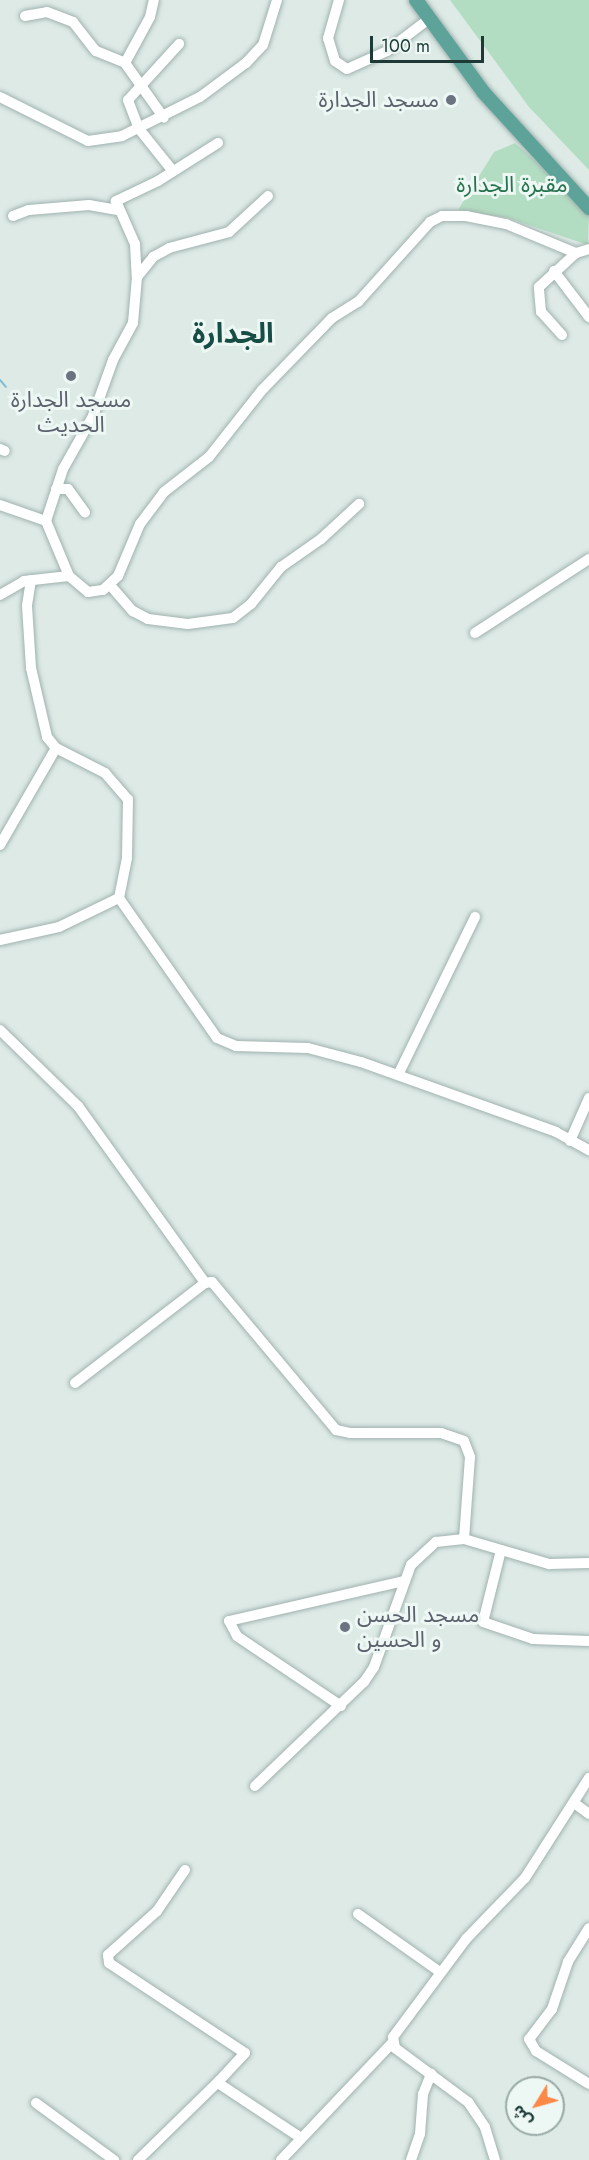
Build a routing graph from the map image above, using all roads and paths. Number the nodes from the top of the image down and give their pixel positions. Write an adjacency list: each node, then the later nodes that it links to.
1 (153, 0): 8 (street)
2 (277, 0): 11 (street)
3 (339, 0): 6 (street)
4 (416, 0): 6 (main road)
5 (25, 16): 8 (street)
6 (430, 18): 16 (main road)
7 (179, 44): 9 (street)
8 (125, 63): 9 (street)
9 (141, 83): 11 (street); 12 (street)
10 (0, 97): 12 (street)
11 (164, 118): 12 (street)
12 (139, 129): 14 (street)
13 (218, 143): 14 (street)
14 (172, 170): 17 (street)
15 (268, 196): 22 (street)
16 (589, 208)
17 (118, 210): 18 (street); 22 (street)
18 (13, 216)
19 (589, 249): 20 (street)
20 (576, 253): 21 (street); 33 (street)
21 (554, 271): 23 (street); 24 (street)
22 (137, 277): 25 (street)
23 (589, 317)
24 (562, 335)
25 (56, 489): 28 (street); 29 (street)
26 (359, 504): 33 (street)
27 (0, 506): 29 (street)
28 (85, 512)
29 (46, 521): 31 (street)
30 (589, 559): 35 (street)
31 (69, 576): 32 (street); 33 (street)
32 (31, 580): 34 (street); 36 (street)
33 (110, 585)
34 (0, 595)
35 (475, 633)
36 (56, 748): 37 (street); 38 (street)
37 (0, 844)
38 (119, 898): 40 (street); 42 (street)
39 (476, 917): 42 (street)
40 (0, 940)
41 (0, 1030): 46 (street)
42 (398, 1075): 44 (street)
43 (589, 1098): 44 (street)
44 (570, 1141): 45 (street)
45 (589, 1150)
46 (205, 1283): 47 (street); 48 (street)
47 (75, 1383)
48 (464, 1539): 49 (street); 51 (street)
49 (501, 1550): 50 (street); 52 (street)
50 (589, 1563)
51 (403, 1581): 53 (street); 53 (street)
52 (589, 1641)
53 (341, 1706): 55 (street)
54 (589, 1778): 56 (street)
55 (255, 1786)
56 (574, 1803): 57 (street); 61 (street)
57 (589, 1814)
58 (185, 1870): 64 (street)
59 (358, 1914): 61 (street)
60 (589, 1928): 65 (street)
61 (440, 1972): 62 (street)
62 (392, 2043): 63 (street); 67 (street)
63 (432, 2074): 71 (street); 72 (street)
64 (219, 2082): 67 (street); 69 (street)
65 (589, 2084)
66 (36, 2103): 68 (street)
67 (301, 2138): 70 (street)
68 (114, 2160)
69 (138, 2160)
70 (281, 2160)
71 (411, 2160)
72 (495, 2160)

